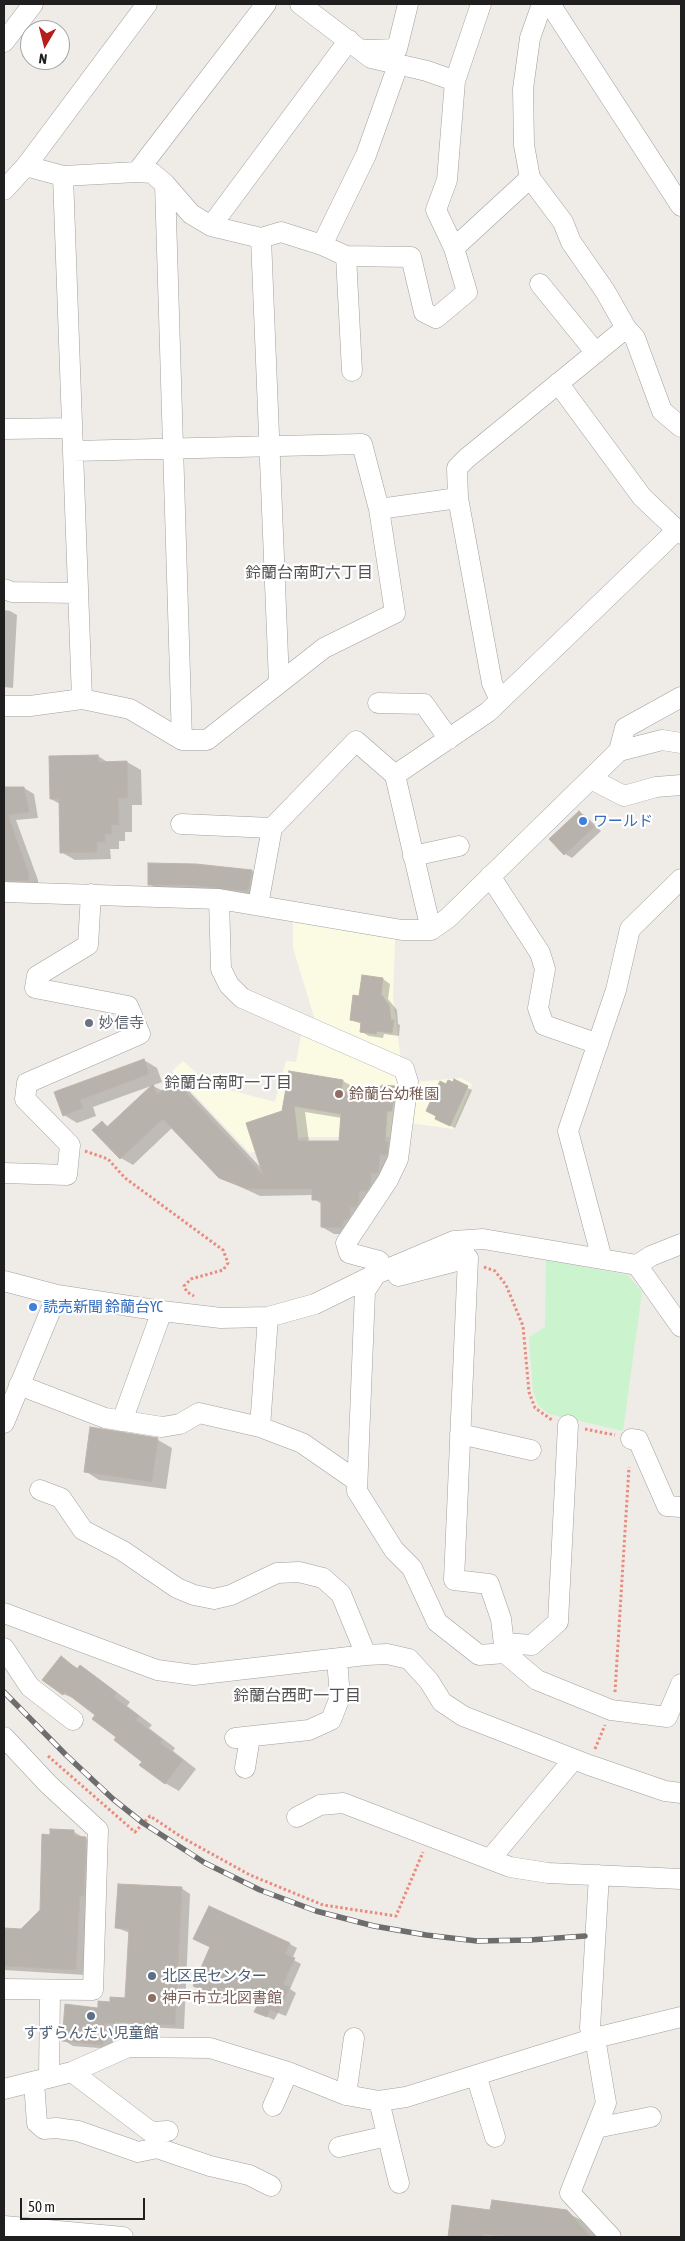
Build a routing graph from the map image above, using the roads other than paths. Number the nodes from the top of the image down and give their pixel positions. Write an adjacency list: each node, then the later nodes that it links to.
1 (33, 4): 9 (street)
2 (147, 4): 13 (street)
3 (266, 4): 14 (street)
4 (300, 4): 10 (street)
5 (408, 4): 10 (street)
6 (481, 4): 12 (street)
7 (542, 4): 16 (street)
8 (550, 4): 19 (street)
9 (4, 42)
10 (356, 45): 11 (street); 20 (street)
11 (398, 65): 12 (street); 22 (street)
12 (455, 81): 23 (street)
13 (26, 166): 15 (street); 18 (street)
14 (137, 172): 15 (street); 17 (street)
15 (63, 176): 31 (street)
16 (530, 178): 23 (street); 26 (street)
17 (165, 184): 20 (street); 34 (street)
18 (4, 190)
19 (681, 206)
20 (211, 226): 21 (street)
21 (261, 238): 22 (street); 33 (street)
22 (322, 245): 24 (street)
23 (454, 248): 24 (street)
24 (346, 256): 28 (street)
25 (540, 284): 27 (street)
26 (626, 328): 27 (street); 30 (street)
27 (596, 353): 29 (street)
28 (352, 371)
29 (558, 384): 36 (street); 38 (street)
30 (681, 427)
31 (72, 428): 32 (street); 35 (street)
32 (4, 430)
33 (268, 446): 34 (street); 37 (street); 41 (street)
34 (172, 448): 35 (street); 48 (street)
35 (73, 451): 40 (street)
36 (458, 498): 37 (street); 44 (street)
37 (379, 509): 41 (street)
38 (679, 532): 44 (street)
39 (4, 589): 40 (street)
40 (77, 593): 43 (street)
41 (279, 682): 48 (street)
42 (681, 697): 50 (street)
43 (82, 699): 46 (street); 48 (street)
44 (500, 700): 47 (street)
45 (378, 703): 47 (street)
46 (4, 706)
47 (449, 738): 52 (street)
48 (182, 740)
49 (672, 742): 50 (street); 51 (street)
50 (619, 751): 53 (street)
51 (681, 753)
52 (395, 775): 56 (street); 58 (street)
53 (591, 779): 54 (street); 59 (street)
54 (681, 785)
55 (181, 824): 56 (street)
56 (272, 828): 64 (street)
57 (459, 846): 58 (street)
58 (413, 856): 65 (street)
59 (490, 876): 65 (street); 66 (street)
60 (681, 879): 66 (street)
61 (4, 892): 62 (street)
62 (91, 894): 63 (street); 67 (street)
63 (219, 898): 64 (street); 71 (street)
64 (258, 905): 65 (street)
65 (430, 930)
66 (598, 1044): 69 (street)
67 (4, 1173)
68 (681, 1244): 70 (street)
69 (602, 1259): 70 (street); 71 (street)
70 (637, 1265): 76 (street)
71 (376, 1274): 75 (street); 82 (street); 85 (street)
72 (4, 1281): 73 (street)
73 (57, 1295): 74 (street); 77 (street)
74 (162, 1312): 75 (street); 78 (street)
75 (268, 1317): 81 (street)
76 (681, 1327)
77 (19, 1385): 78 (street); 79 (street)
78 (122, 1421): 81 (street)
79 (4, 1423)
80 (568, 1425): 90 (street)
81 (260, 1427): 85 (street)
82 (460, 1434): 84 (street); 90 (street)
83 (631, 1439): 87 (street)
84 (531, 1450)
85 (357, 1481): 90 (street)
86 (40, 1490): 91 (street)
87 (681, 1506)
88 (4, 1612): 92 (street)
89 (4, 1648): 94 (street)
90 (504, 1648): 93 (street)
91 (366, 1655): 92 (street); 96 (street)
92 (337, 1658): 97 (street)
93 (681, 1684)
94 (73, 1720)
95 (4, 1737): 104 (street)
96 (581, 1763): 98 (street); 100 (street)
97 (245, 1768)
98 (681, 1793)
99 (297, 1817): 100 (street)
100 (491, 1858): 101 (street)
101 (599, 1875): 102 (street); 107 (street)
102 (681, 1880)
103 (4, 1989): 104 (street)
104 (50, 1990): 111 (street)
105 (681, 2017): 107 (street)
106 (354, 2038): 113 (street)
107 (595, 2038): 110 (street); 117 (street)
108 (72, 2072): 109 (street); 111 (street); 118 (street)
109 (288, 2072): 113 (street); 115 (street)
110 (476, 2075): 114 (street); 120 (street)
111 (41, 2080): 112 (street); 123 (street)
112 (4, 2089)
113 (346, 2095): 114 (street)
114 (379, 2101): 119 (street)
115 (273, 2106)
116 (651, 2117): 117 (street)
117 (596, 2128): 126 (street)
118 (168, 2131)
119 (388, 2136): 121 (street); 122 (street)
120 (495, 2137)
121 (339, 2147)
122 (399, 2183)
123 (271, 2186)
124 (6, 2230): 125 (street)
125 (122, 2237)
126 (611, 2237)

